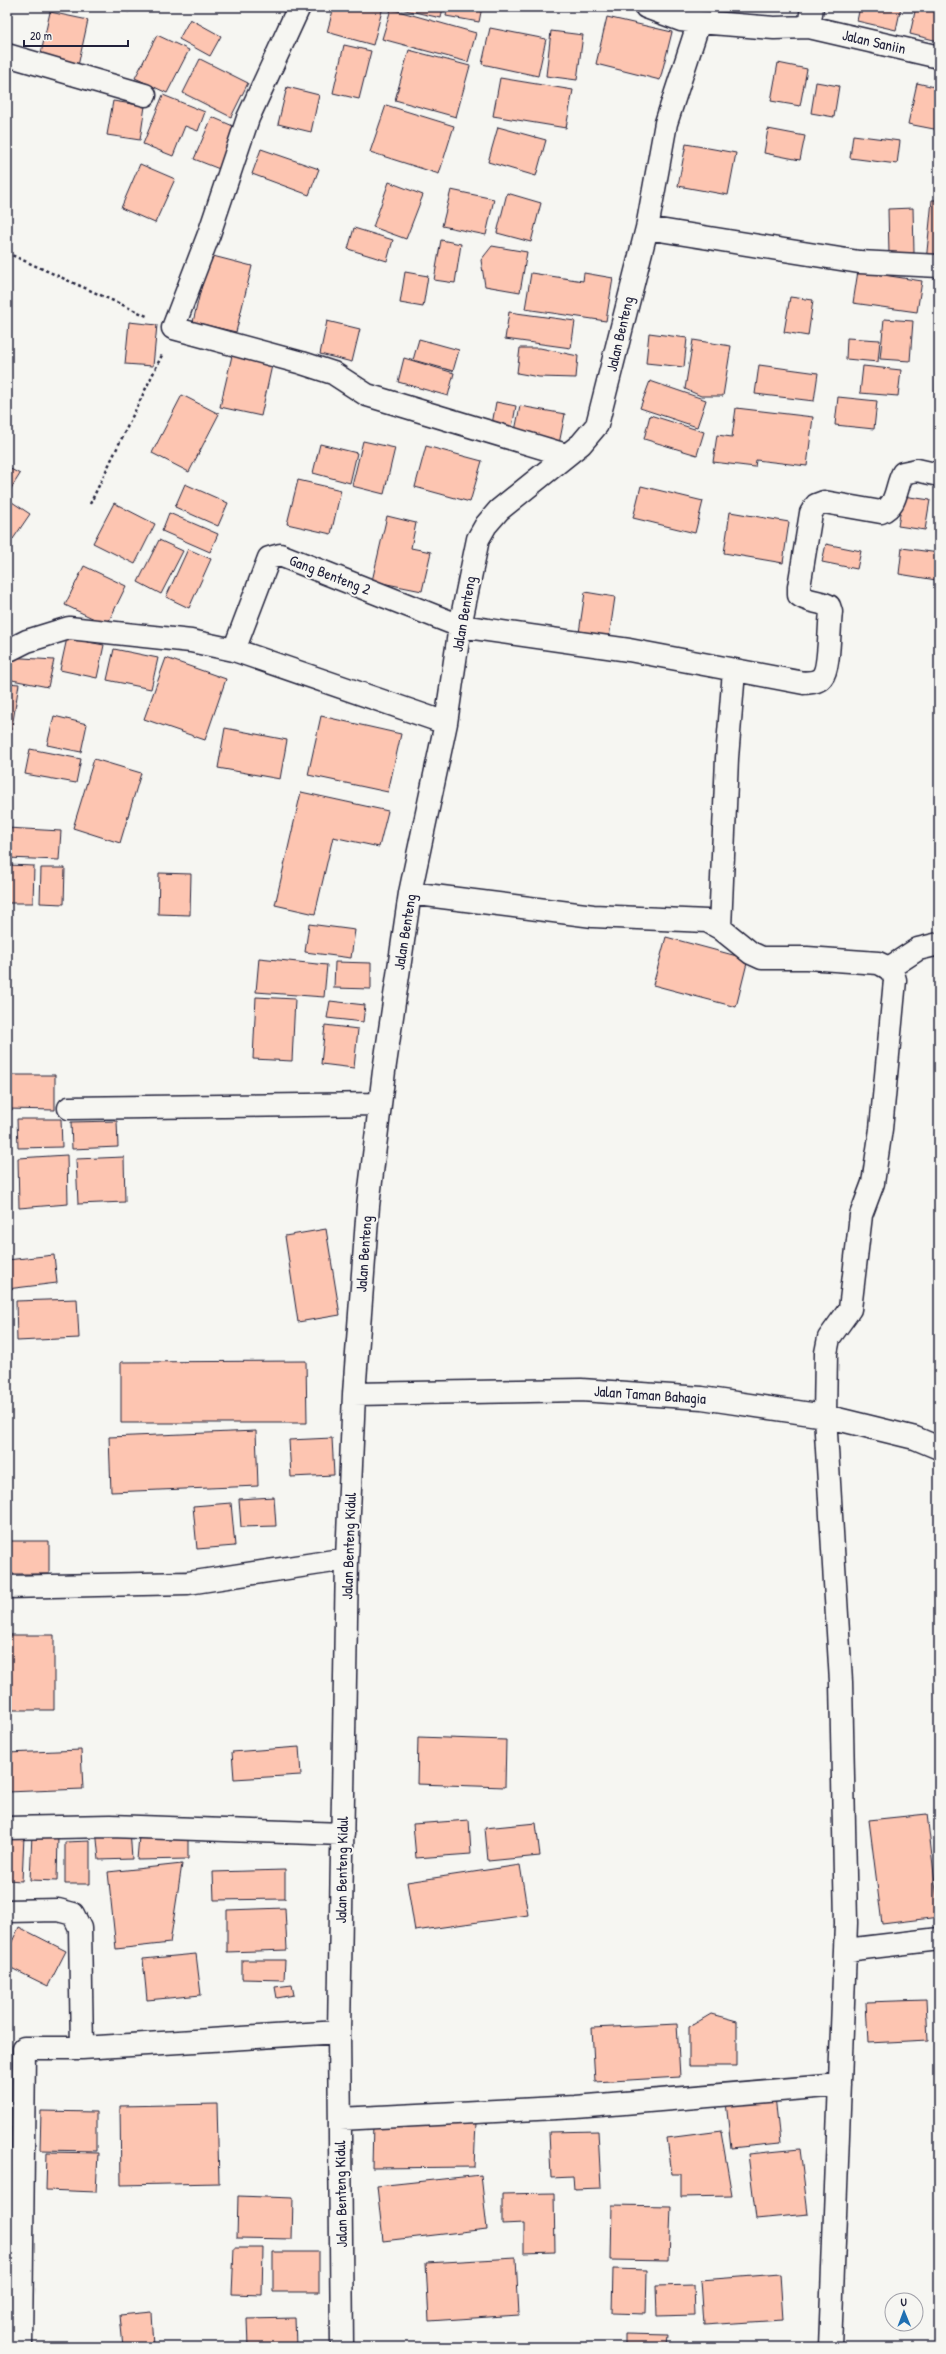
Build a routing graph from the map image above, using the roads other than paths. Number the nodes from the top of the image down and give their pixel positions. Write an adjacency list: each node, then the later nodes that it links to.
1 (299, 7): 10 (street)
2 (646, 7): 4 (street)
3 (810, 17): 4 (street); 6 (street, Jalan Saniin)
4 (700, 22): 8 (street, Jalan Benteng)
5 (7, 55): 7 (street)
6 (939, 57)
7 (144, 95)
8 (647, 228): 9 (street); 10 (street, Jalan Benteng)
9 (939, 266)
10 (566, 455): 12 (street, Jalan Benteng)
11 (939, 475): 15 (street)
12 (460, 626): 13 (street, Gang Benteng 2); 15 (street); 16 (street, Jalan Benteng)
13 (234, 650): 14 (street); 16 (street)
14 (7, 651)
15 (734, 671): 18 (street)
16 (446, 723): 17 (street, Jalan Benteng)
17 (410, 893): 18 (street); 21 (street, Jalan Benteng)
18 (720, 928): 20 (street)
19 (939, 944): 20 (street)
20 (889, 968): 24 (street)
21 (380, 1104): 22 (street); 23 (street, Jalan Benteng)
22 (70, 1108)
23 (354, 1394): 24 (street, Jalan Taman Bahagia); 26 (street, Jalan Benteng Kidul)
24 (825, 1416): 25 (street, Jalan Taman Bahagia); 32 (street)
25 (939, 1448)
26 (348, 1559): 27 (street); 29 (street, Jalan Benteng Kidul)
27 (7, 1586)
28 (7, 1828): 29 (street)
29 (343, 1834): 33 (street, Jalan Benteng Kidul)
30 (7, 1912): 35 (street)
31 (939, 1939): 32 (street)
32 (846, 1950): 36 (street)
33 (339, 2032): 35 (street); 37 (street, Jalan Benteng Kidul)
34 (16, 2047): 35 (street); 38 (street)
35 (82, 2048)
36 (840, 2086): 37 (street); 41 (street)
37 (340, 2119): 40 (street, Jalan Benteng Kidul)
38 (15, 2195): 39 (street)
39 (21, 2347)
40 (342, 2347)
41 (830, 2347)

